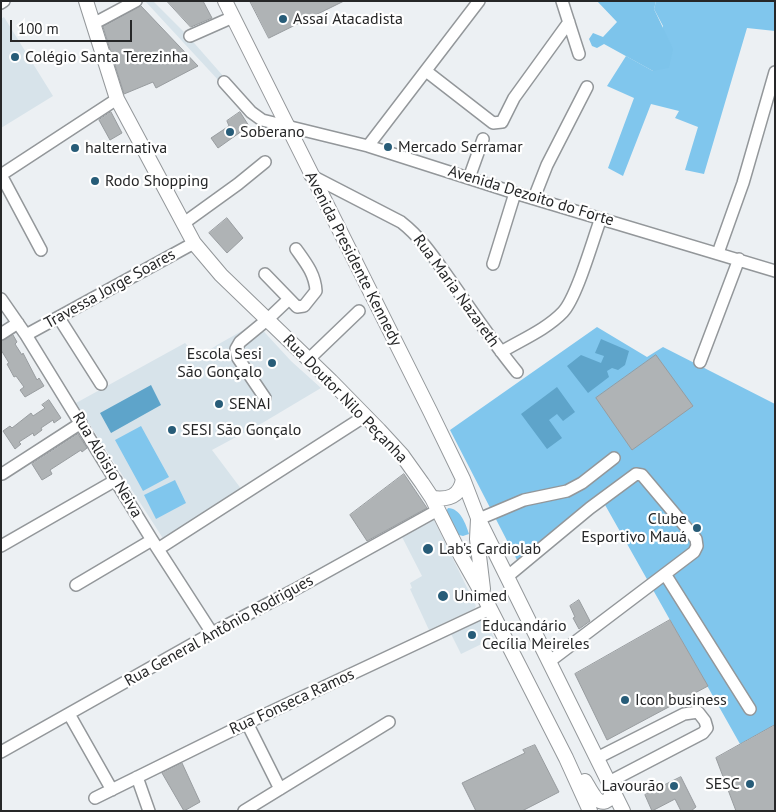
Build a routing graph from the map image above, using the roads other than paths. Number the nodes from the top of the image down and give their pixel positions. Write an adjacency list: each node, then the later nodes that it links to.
1 (4, 1): 7 (street)
2 (86, 1): 10 (main road, Rua Doutor Nilo Peçanha)
3 (136, 1): 10 (street)
4 (225, 1): 8 (main road, Avenida Presidente Kennedy)
5 (480, 1): 13 (street)
6 (562, 1): 9 (street)
7 (1, 3)
8 (233, 17): 11 (street); 18 (main road, Avenida Presidente Kennedy)
9 (569, 22): 12 (street); 13 (street)
10 (93, 24): 17 (main road, Rua Doutor Nilo Peçanha)
11 (190, 36)
12 (579, 54)
13 (426, 71): 20 (street)
14 (775, 72): 32 (street)
15 (224, 82): 18 (street, Avenida Dezoito do Forte)
16 (587, 87): 26 (street)
17 (116, 100): 22 (street); 28 (main road, Rua Doutor Nilo Peçanha)
18 (286, 125): 20 (street, Avenida Dezoito do Forte); 23 (main road, Avenida Presidente Kennedy)
19 (483, 139): 24 (street)
20 (368, 146): 24 (street, Avenida Dezoito do Forte)
21 (265, 162): 28 (street)
22 (1, 175): 31 (street)
23 (310, 175): 45 (street, Rua Maria Nazareth); 56 (main road, Avenida Presidente Kennedy)
24 (469, 178): 25 (street, Avenida Dezoito do Forte)
25 (515, 193): 26 (street, Avenida Dezoito do Forte); 34 (street)
26 (534, 198): 27 (street, Avenida Dezoito do Forte)
27 (601, 218): 32 (street, Avenida Dezoito do Forte); 45 (street)
28 (184, 224): 29 (main road, Rua Doutor Nilo Peçanha)
29 (194, 243): 40 (street, Travessa Jorge Soares); 41 (main road, Rua Doutor Nilo Peçanha)
30 (296, 249): 38 (street)
31 (41, 250)
32 (718, 253): 33 (street, Avenida Dezoito do Forte)
33 (738, 259): 35 (street, Avenida Dezoito do Forte); 47 (street)
34 (493, 264)
35 (775, 271)
36 (265, 274): 38 (street)
37 (1, 298): 42 (street, Rua Aloisio Neiva)
38 (289, 299): 41 (street)
39 (359, 311): 46 (street)
40 (59, 318): 44 (street, Travessa Jorge Soares); 49 (street)
41 (268, 319): 46 (main road, Rua Doutor Nilo Peçanha); 50 (street)
42 (18, 323): 43 (street); 44 (street, Rua Aloisio Neiva)
43 (1, 334)
44 (26, 335): 52 (street, Rua Aloisio Neiva)
45 (501, 352): 48 (street, Rua Maria Nazareth)
46 (309, 359): 51 (main road, Rua Doutor Nilo Peçanha)
47 (700, 362)
48 (517, 372)
49 (101, 384)
50 (266, 398)
51 (365, 416): 57 (main road, Rua Doutor Nilo Peçanha); 60 (street)
52 (81, 423): 54 (street); 55 (street, Rua Aloisio Neiva)
53 (614, 458): 58 (street)
54 (2, 474)
55 (116, 480): 60 (street, Rua Aloisio Neiva); 61 (street)
56 (463, 480): 57 (main road); 58 (main road, Avenida Presidente Kennedy)
57 (435, 504): 58 (main road); 59 (main road, Rua Doutor Nilo Peçanha); 67 (street, Rua General Antônio Rodrigues)
58 (477, 519): 59 (main road); 63 (main road, Avenida Presidente Kennedy); 65 (main road, Avenida Presidente Kennedy)
59 (452, 538): 65 (main road, Rua Doutor Nilo Peçanha)
60 (155, 544): 64 (street); 67 (street, Rua Aloisio Neiva)
61 (1, 546)
62 (665, 574): 63 (street); 68 (street); 69 (street)
63 (508, 576): 68 (main road, Avenida Presidente Kennedy)
64 (76, 585)
65 (483, 595): 66 (main road, Rua Doutor Nilo Peçanha)
66 (490, 609): 72 (street, Rua Fonseca Ramos); 74 (main road, Rua Doutor Nilo Peçanha)
67 (212, 633): 70 (street, Rua General Antônio Rodrigues)
68 (550, 661): 75 (main road, Avenida Presidente Kennedy)
69 (750, 709)
70 (69, 714): 73 (street, Rua General Antônio Rodrigues); 79 (street)
71 (389, 722): 78 (street)
72 (247, 723): 76 (street, Rua Fonseca Ramos); 78 (street)
73 (1, 752)
74 (566, 758): 77 (main road); 83 (main road, Rua Doutor Nilo Peçanha)
75 (597, 758): 77 (main road, Avenida Presidente Kennedy); 77 (street)
76 (137, 777): 79 (street, Rua Fonseca Ramos); 81 (street)
77 (610, 783): 84 (main road, Avenida Presidente Kennedy)
78 (280, 789): 82 (street)
79 (112, 790): 80 (street, Rua Fonseca Ramos)
80 (95, 798)
81 (149, 811)
82 (244, 811)
83 (590, 811)
84 (623, 811)

